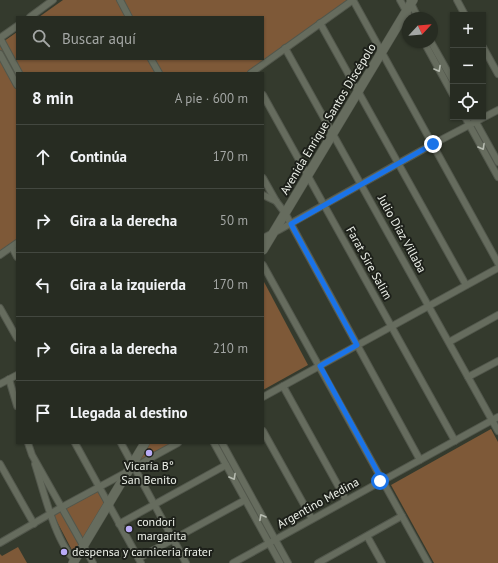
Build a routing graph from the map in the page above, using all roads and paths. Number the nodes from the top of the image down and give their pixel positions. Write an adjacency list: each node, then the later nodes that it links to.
1 (54, 0): 8 (street)
2 (120, 0): 9 (street)
3 (353, 0): 10 (street); 17 (street)
4 (400, 0): 6 (street)
5 (457, 0): 7 (street)
6 (410, 6): 17 (main road, Avenida Enrique Santos Discépolo)
7 (463, 12)
8 (31, 16)
9 (128, 16)
10 (320, 23): 13 (street); 27 (street)
11 (16, 27): 12 (street)
12 (0, 38): 20 (street)
13 (285, 48): 22 (street); 35 (street, Julio Díaz Villaba)
14 (427, 48): 26 (street, one-way to 26)
15 (435, 48): 24 (street)
16 (484, 48): 23 (street)
17 (382, 52): 27 (main road, Avenida Enrique Santos Discépolo); 36 (street)
18 (0, 54): 25 (street)
19 (152, 60): 21 (street)
20 (18, 72)
21 (158, 72)
22 (252, 72)
23 (498, 74)
24 (450, 75)
25 (16, 83)
26 (450, 90)
27 (358, 91): 35 (main road, Avenida Enrique Santos Discépolo); 38 (street)
28 (264, 98): 39 (street, Farat Sire Salim)
29 (498, 110): 30 (street)
30 (486, 115)
31 (466, 120): 34 (street)
32 (474, 120): 34 (street)
33 (476, 120): 37 (street)
34 (469, 125): 36 (street); 40 (street, one-way to 40)
35 (332, 133): 39 (main road, Avenida Enrique Santos Discépolo); 42 (street, Julio Díaz Villaba)
36 (433, 144): 38 (street); 53 (street)
37 (498, 162)
38 (398, 163): 42 (street); 56 (street)
39 (308, 175): 45 (street, Farat Sire Salim); 46 (main road, Avenida Enrique Santos Discépolo)
40 (498, 177)
41 (264, 180): 44 (street)
42 (362, 184): 45 (street); 57 (street, Julio Díaz Villaba)
43 (264, 195): 44 (street)
44 (276, 201): 46 (street)
45 (324, 205): 47 (street); 60 (street, Farat Sire Salim)
46 (285, 213): 47 (street); 48 (main road, Avenida Enrique Santos Discépolo)
47 (291, 224): 48 (street); 63 (street)
48 (273, 233): 49 (street); 51 (main road, Avenida Enrique Santos Discépolo)
49 (264, 238)
50 (14, 245): 52 (street)
51 (264, 248)
52 (0, 255)
53 (498, 263)
54 (264, 267): 65 (street)
55 (498, 268): 56 (street)
56 (466, 285): 57 (street)
57 (428, 306): 60 (street); 62 (street, Julio Díaz Villaba)
58 (0, 308): 61 (street)
59 (498, 315): 62 (street)
60 (392, 327): 63 (street); 77 (street, Farat Sire Salim)
61 (16, 336)
62 (449, 342): 67 (street, Julio Díaz Villaba)
63 (357, 345): 65 (street); 86 (street)
64 (498, 360): 67 (street)
65 (320, 366): 70 (street); 90 (street)
66 (16, 376): 68 (street)
67 (468, 377): 74 (street, Julio Díaz Villaba)
68 (9, 380): 69 (street); 72 (street)
69 (1, 381)
70 (283, 386): 71 (street); 93 (street)
71 (264, 396)
72 (16, 403)
73 (498, 417): 74 (street, Argentino Medina)
74 (492, 420): 75 (street, Julio Díaz Villaba); 77 (street, Argentino Medina)
75 (498, 431)
76 (264, 433): 99 (street)
77 (455, 441): 86 (street, Argentino Medina)
78 (28, 444): 85 (street)
79 (76, 444): 91 (street)
80 (121, 444): 89 (street)
81 (145, 444): 89 (main road)
82 (176, 444): 89 (street)
83 (215, 444): 88 (street)
84 (223, 444): 104 (street, one-way to 84)
85 (32, 455): 96 (street); 97 (street)
86 (420, 460): 90 (street, Argentino Medina)
87 (0, 464): 100 (street)
88 (226, 465): 92 (street, one-way to 92); 95 (street)
89 (132, 468): 91 (street); 94 (main road); 95 (street)
90 (382, 480): 93 (street, Argentino Medina); 98 (street)
91 (99, 487): 94 (street); 96 (street)
92 (245, 500): 103 (street); 106 (street)
93 (346, 500): 99 (street, Argentino Medina)
94 (109, 504): 101 (street); 107 (main road)
95 (154, 505): 101 (street); 103 (street)
96 (62, 507): 97 (street); 107 (street)
97 (51, 514): 100 (street); 109 (street)
98 (402, 516): 102 (street); 119 (street)
99 (312, 519): 104 (street, Argentino Medina)
100 (34, 524): 105 (street)
101 (119, 524): 110 (street)
102 (367, 536): 108 (street); 118 (street)
103 (174, 540): 110 (street); 112 (street)
104 (275, 540): 106 (street, Argentino Medina); 115 (street)
105 (0, 543)
106 (269, 543): 113 (street, Argentino Medina); 114 (street)
107 (84, 546): 109 (main road); 111 (street)
108 (331, 556): 116 (street); 117 (street)
109 (74, 561)
110 (140, 561)
111 (93, 563)
112 (186, 563)
113 (233, 563)
114 (280, 563)
115 (288, 563)
116 (318, 563)
117 (335, 563)
118 (382, 563)
119 (428, 563)

